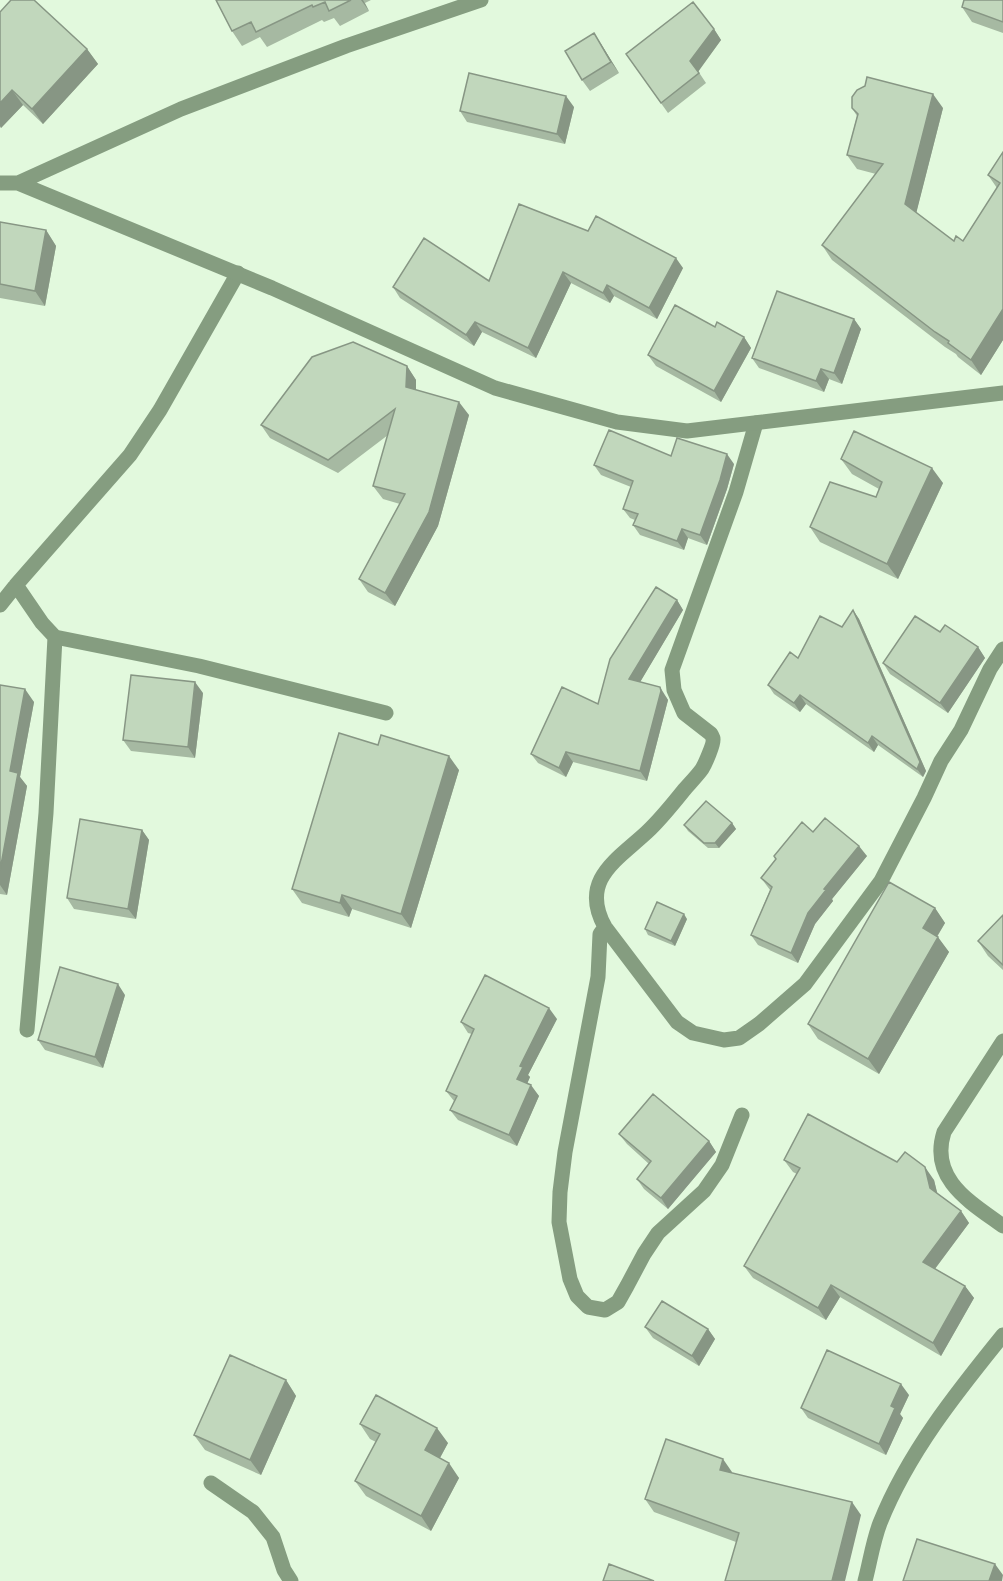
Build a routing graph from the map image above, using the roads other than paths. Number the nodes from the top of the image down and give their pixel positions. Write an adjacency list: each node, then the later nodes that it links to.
1 (481, 0): 3 (street)
2 (0, 183): 3 (street)
3 (18, 183): 4 (street)
4 (238, 273): 6 (street); 7 (street)
5 (1003, 393): 6 (street)
6 (756, 423): 12 (street)
7 (16, 585): 8 (street); 9 (street)
8 (0, 605)
9 (55, 637): 11 (street); 13 (street)
10 (1003, 649): 12 (street)
11 (386, 713)
12 (604, 927): 15 (street)
13 (27, 1030)
14 (1003, 1041): 16 (street)
15 (742, 1115)
16 (1003, 1226)
17 (1003, 1335): 20 (street)
18 (211, 1483): 19 (street)
19 (291, 1581)
20 (865, 1581)

